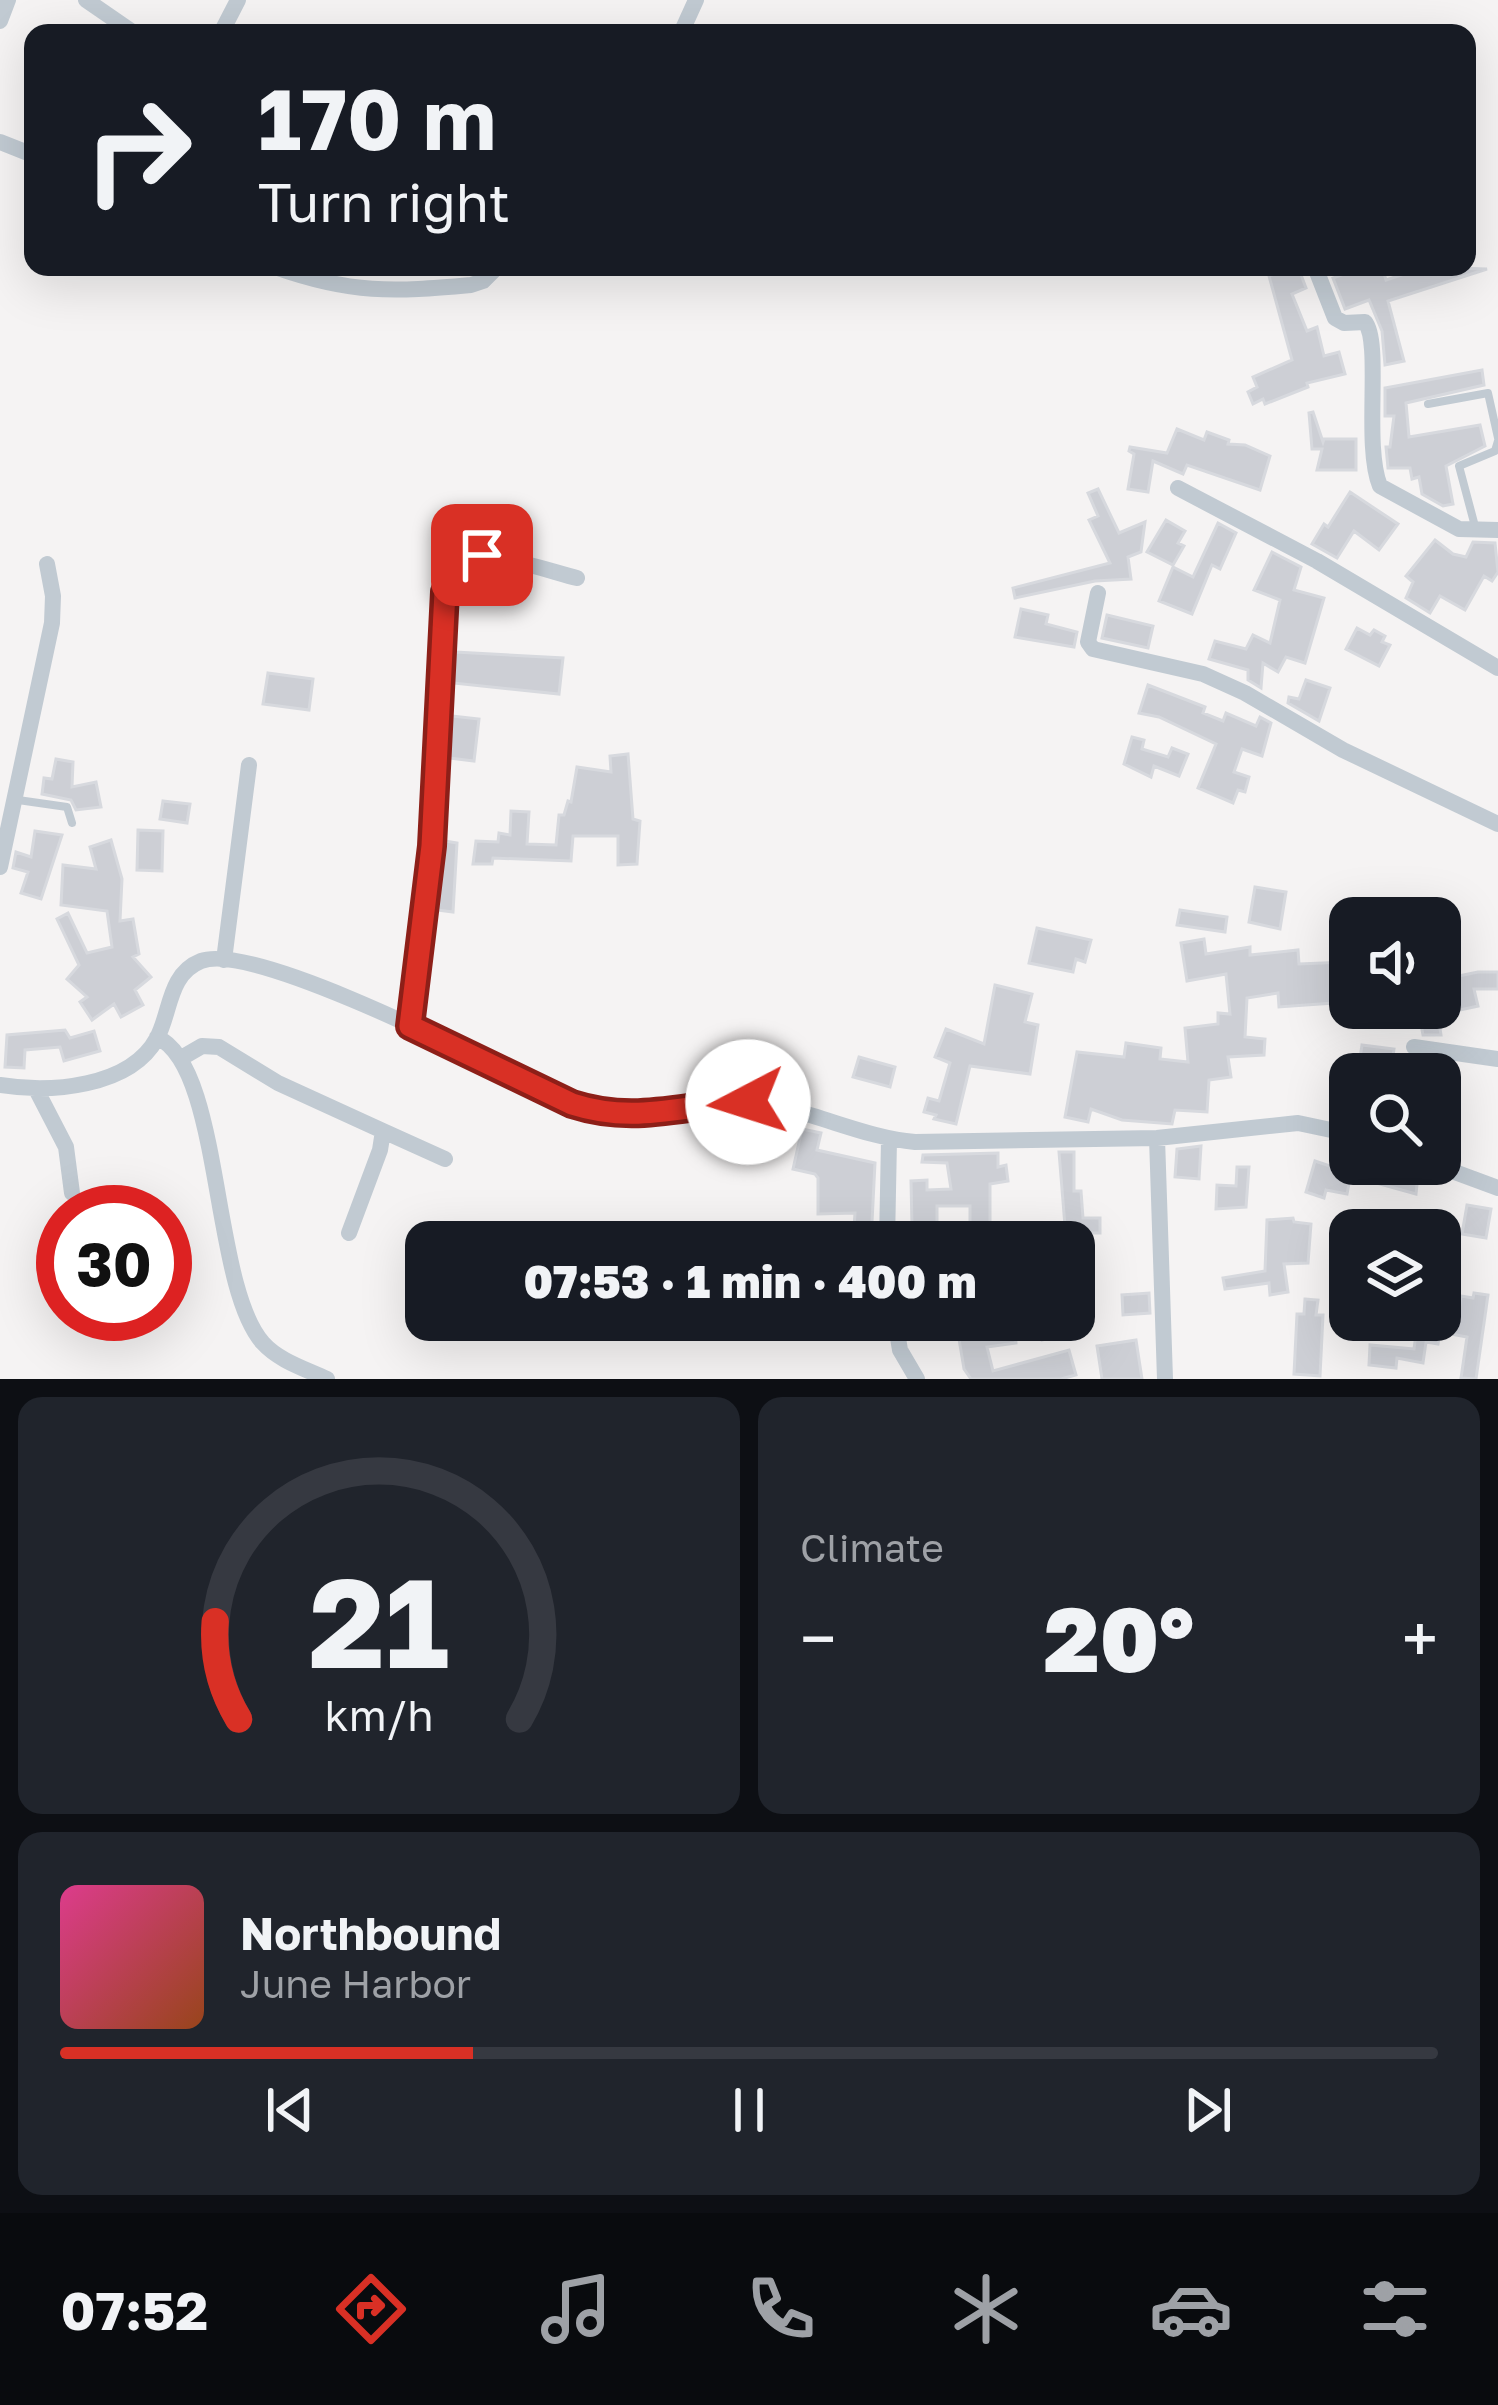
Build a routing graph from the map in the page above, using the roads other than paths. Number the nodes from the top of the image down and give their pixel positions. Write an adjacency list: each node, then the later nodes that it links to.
1 (8, 0): 3 (street)
2 (86, 0): 4 (street)
3 (0, 21)
4 (121, 24)
5 (302, 276): 6 (street)
6 (488, 276)
7 (1319, 276): 12 (street)
8 (1428, 404): 9 (lane)
9 (1498, 440): 12 (lane)
10 (1178, 488): 16 (street)
11 (1498, 530): 12 (street)
12 (1477, 532)
13 (47, 564): 18 (street)
14 (577, 578): 23 (street)
15 (1098, 593): 20 (street)
16 (1498, 668)
17 (249, 765): 22 (street)
18 (16, 800): 19 (lane); 21 (street)
19 (72, 823)
20 (1498, 824)
21 (0, 867)
22 (224, 960): 23 (street); 24 (street)
23 (410, 1026): 33 (street)
24 (157, 1037): 26 (street); 29 (street)
25 (1414, 1047): 27 (street)
26 (183, 1058): 31 (street); 41 (street)
27 (1498, 1059)
28 (0, 1085): 29 (street)
29 (37, 1091): 36 (street)
30 (1329, 1130): 32 (street)
31 (383, 1131): 34 (street); 39 (street)
32 (1157, 1138): 33 (street); 43 (street)
33 (889, 1140): 38 (street)
34 (445, 1159)
35 (1461, 1174): 37 (street)
36 (71, 1185)
37 (1498, 1188)
38 (887, 1221)
39 (349, 1233)
40 (898, 1341): 42 (street)
41 (327, 1379)
42 (916, 1379)
43 (1165, 1379)

